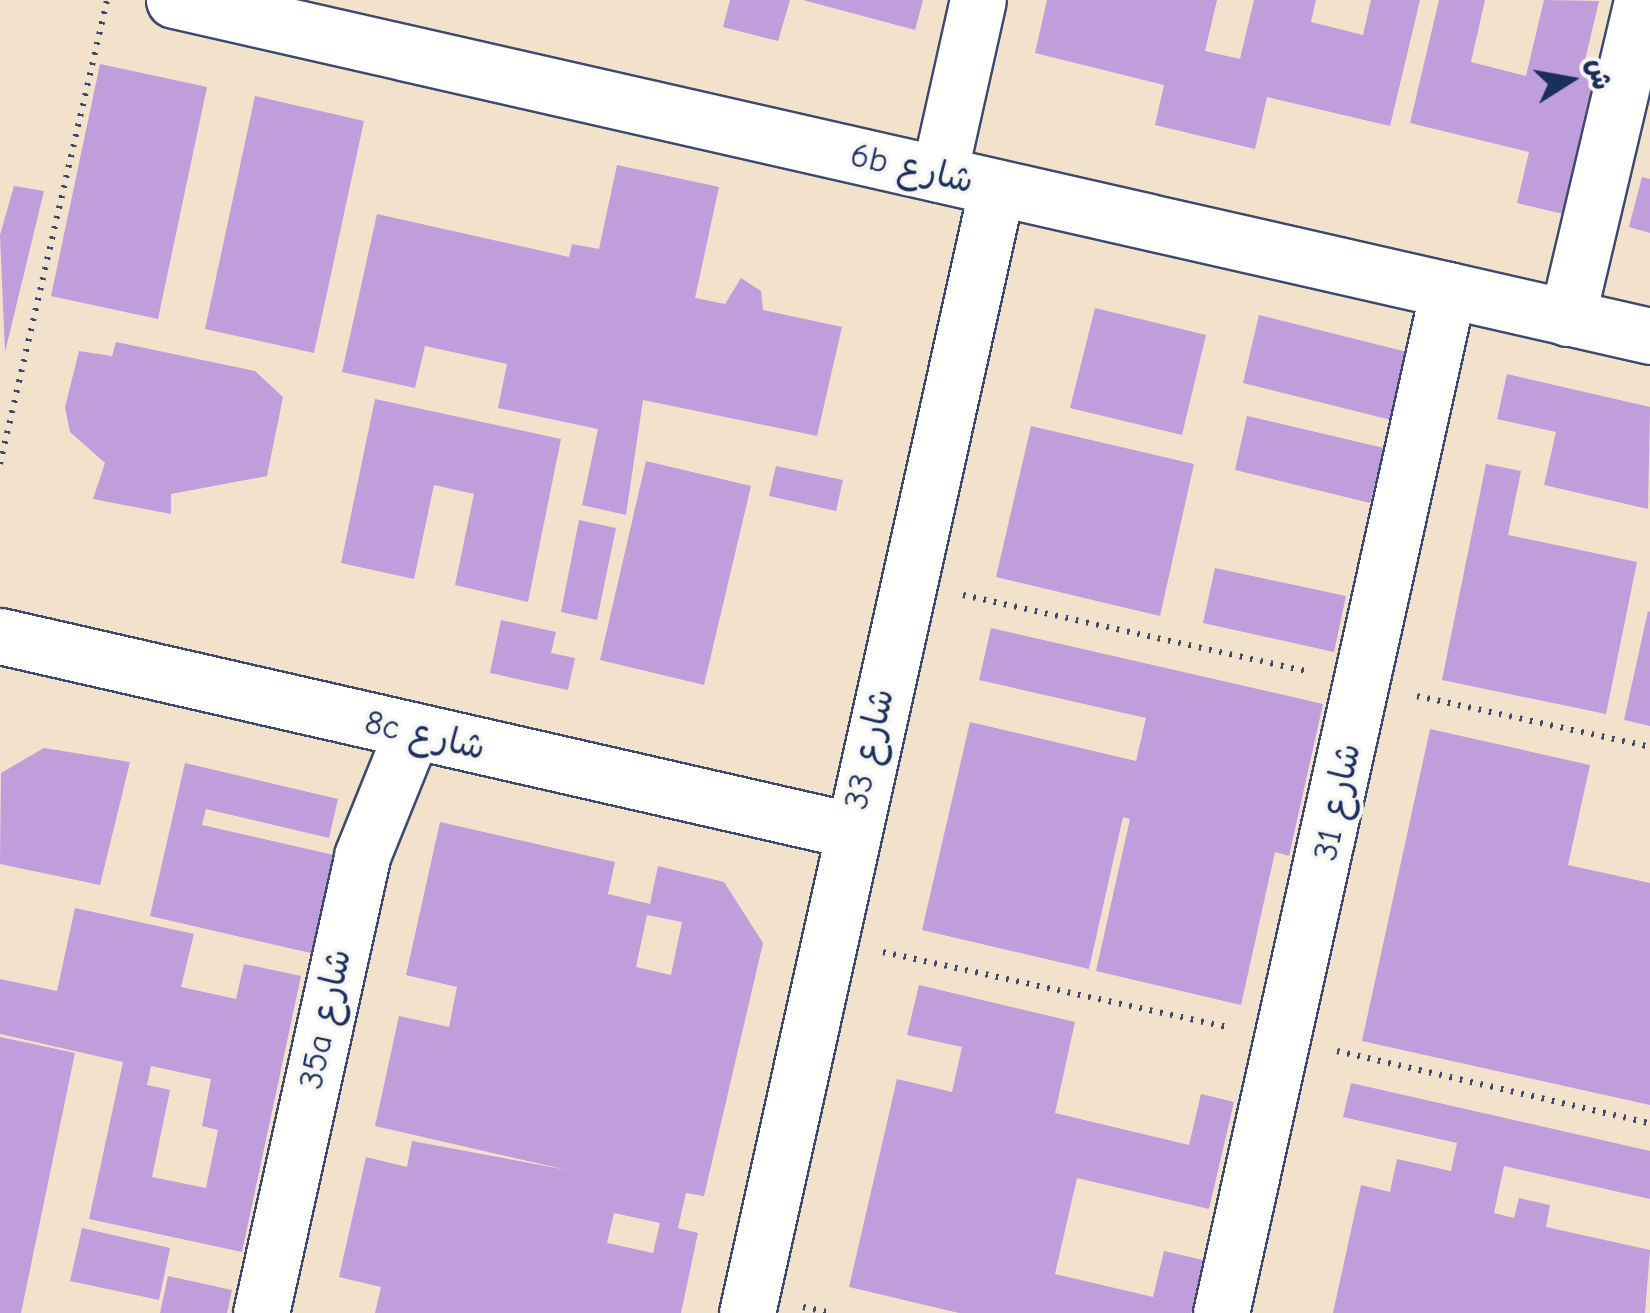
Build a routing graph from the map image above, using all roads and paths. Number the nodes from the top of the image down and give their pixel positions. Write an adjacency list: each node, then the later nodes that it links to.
1 (107, 0): 10 (path)
2 (174, 0): 5 (street, 6b شارع)
3 (978, 0): 5 (street)
4 (1642, 0): 8 (street)
5 (939, 174): 6 (street, 6b شارع)
6 (998, 187): 7 (street, 6b شارع); 11 (street, شارع 33)
7 (1448, 290): 8 (street, 6b شارع); 13 (street, شارع 31)
8 (1567, 318): 9 (street, 6b شارع)
9 (1650, 336)
10 (0, 464)
11 (906, 582): 13 (path); 16 (street, شارع 33)
12 (0, 636): 14 (street, 8c شارع)
13 (1362, 684): 15 (path); 19 (street, شارع 31)
14 (412, 732): 16 (street, 8c شارع); 17 (street, 35a شارع)
15 (1650, 747)
16 (850, 830): 18 (street, شارع 33)
17 (260, 1313)
18 (747, 1313)
19 (1221, 1313)

